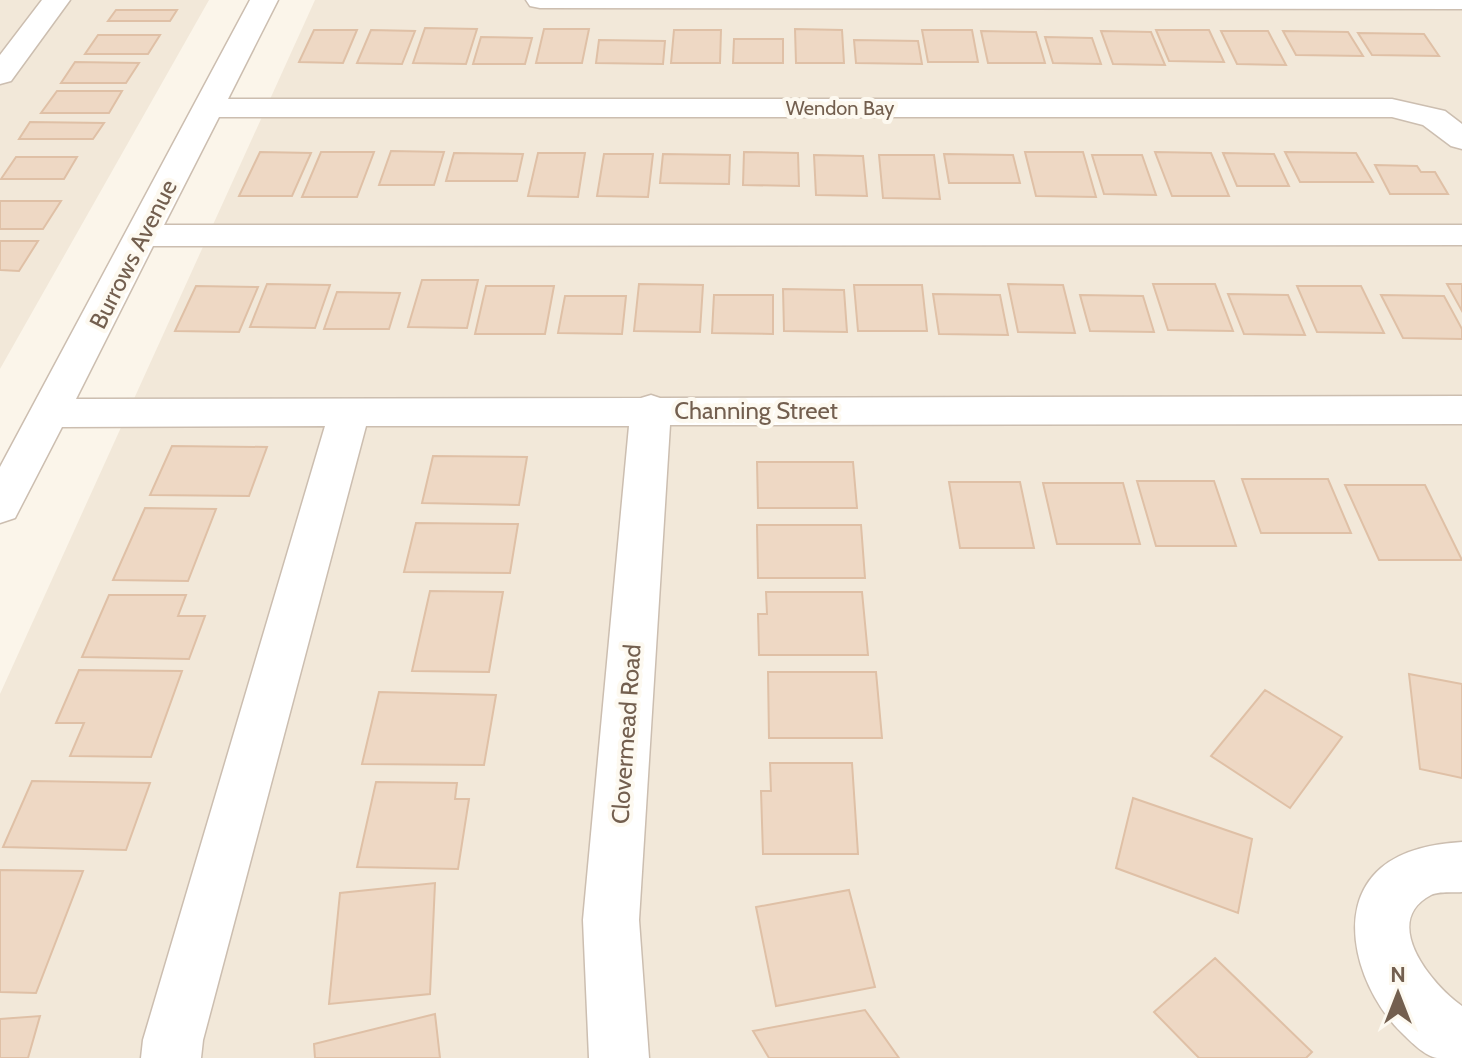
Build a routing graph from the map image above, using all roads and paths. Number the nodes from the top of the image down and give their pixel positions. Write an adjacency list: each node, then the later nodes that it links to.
1 (56, 0): 5 (street)
2 (264, 0): 6 (street, Burrows Avenue)
3 (540, 0): 4 (street)
4 (1462, 1)
5 (0, 75)
6 (209, 108): 7 (street, Wendon Bay); 9 (street, Burrows Avenue)
7 (1462, 139)
8 (1462, 235): 9 (street)
9 (142, 236): 13 (street, Burrows Avenue)
10 (651, 409): 11 (street, Channing Street); 12 (street, Channing Street); 18 (street, Clovermead Road)
11 (1462, 410)
12 (350, 411): 13 (street, Channing Street); 17 (street)
13 (50, 413): 14 (street, Burrows Avenue)
14 (0, 507)
15 (1462, 867): 16 (street)
16 (1462, 1040)
17 (171, 1058)
18 (619, 1058)

